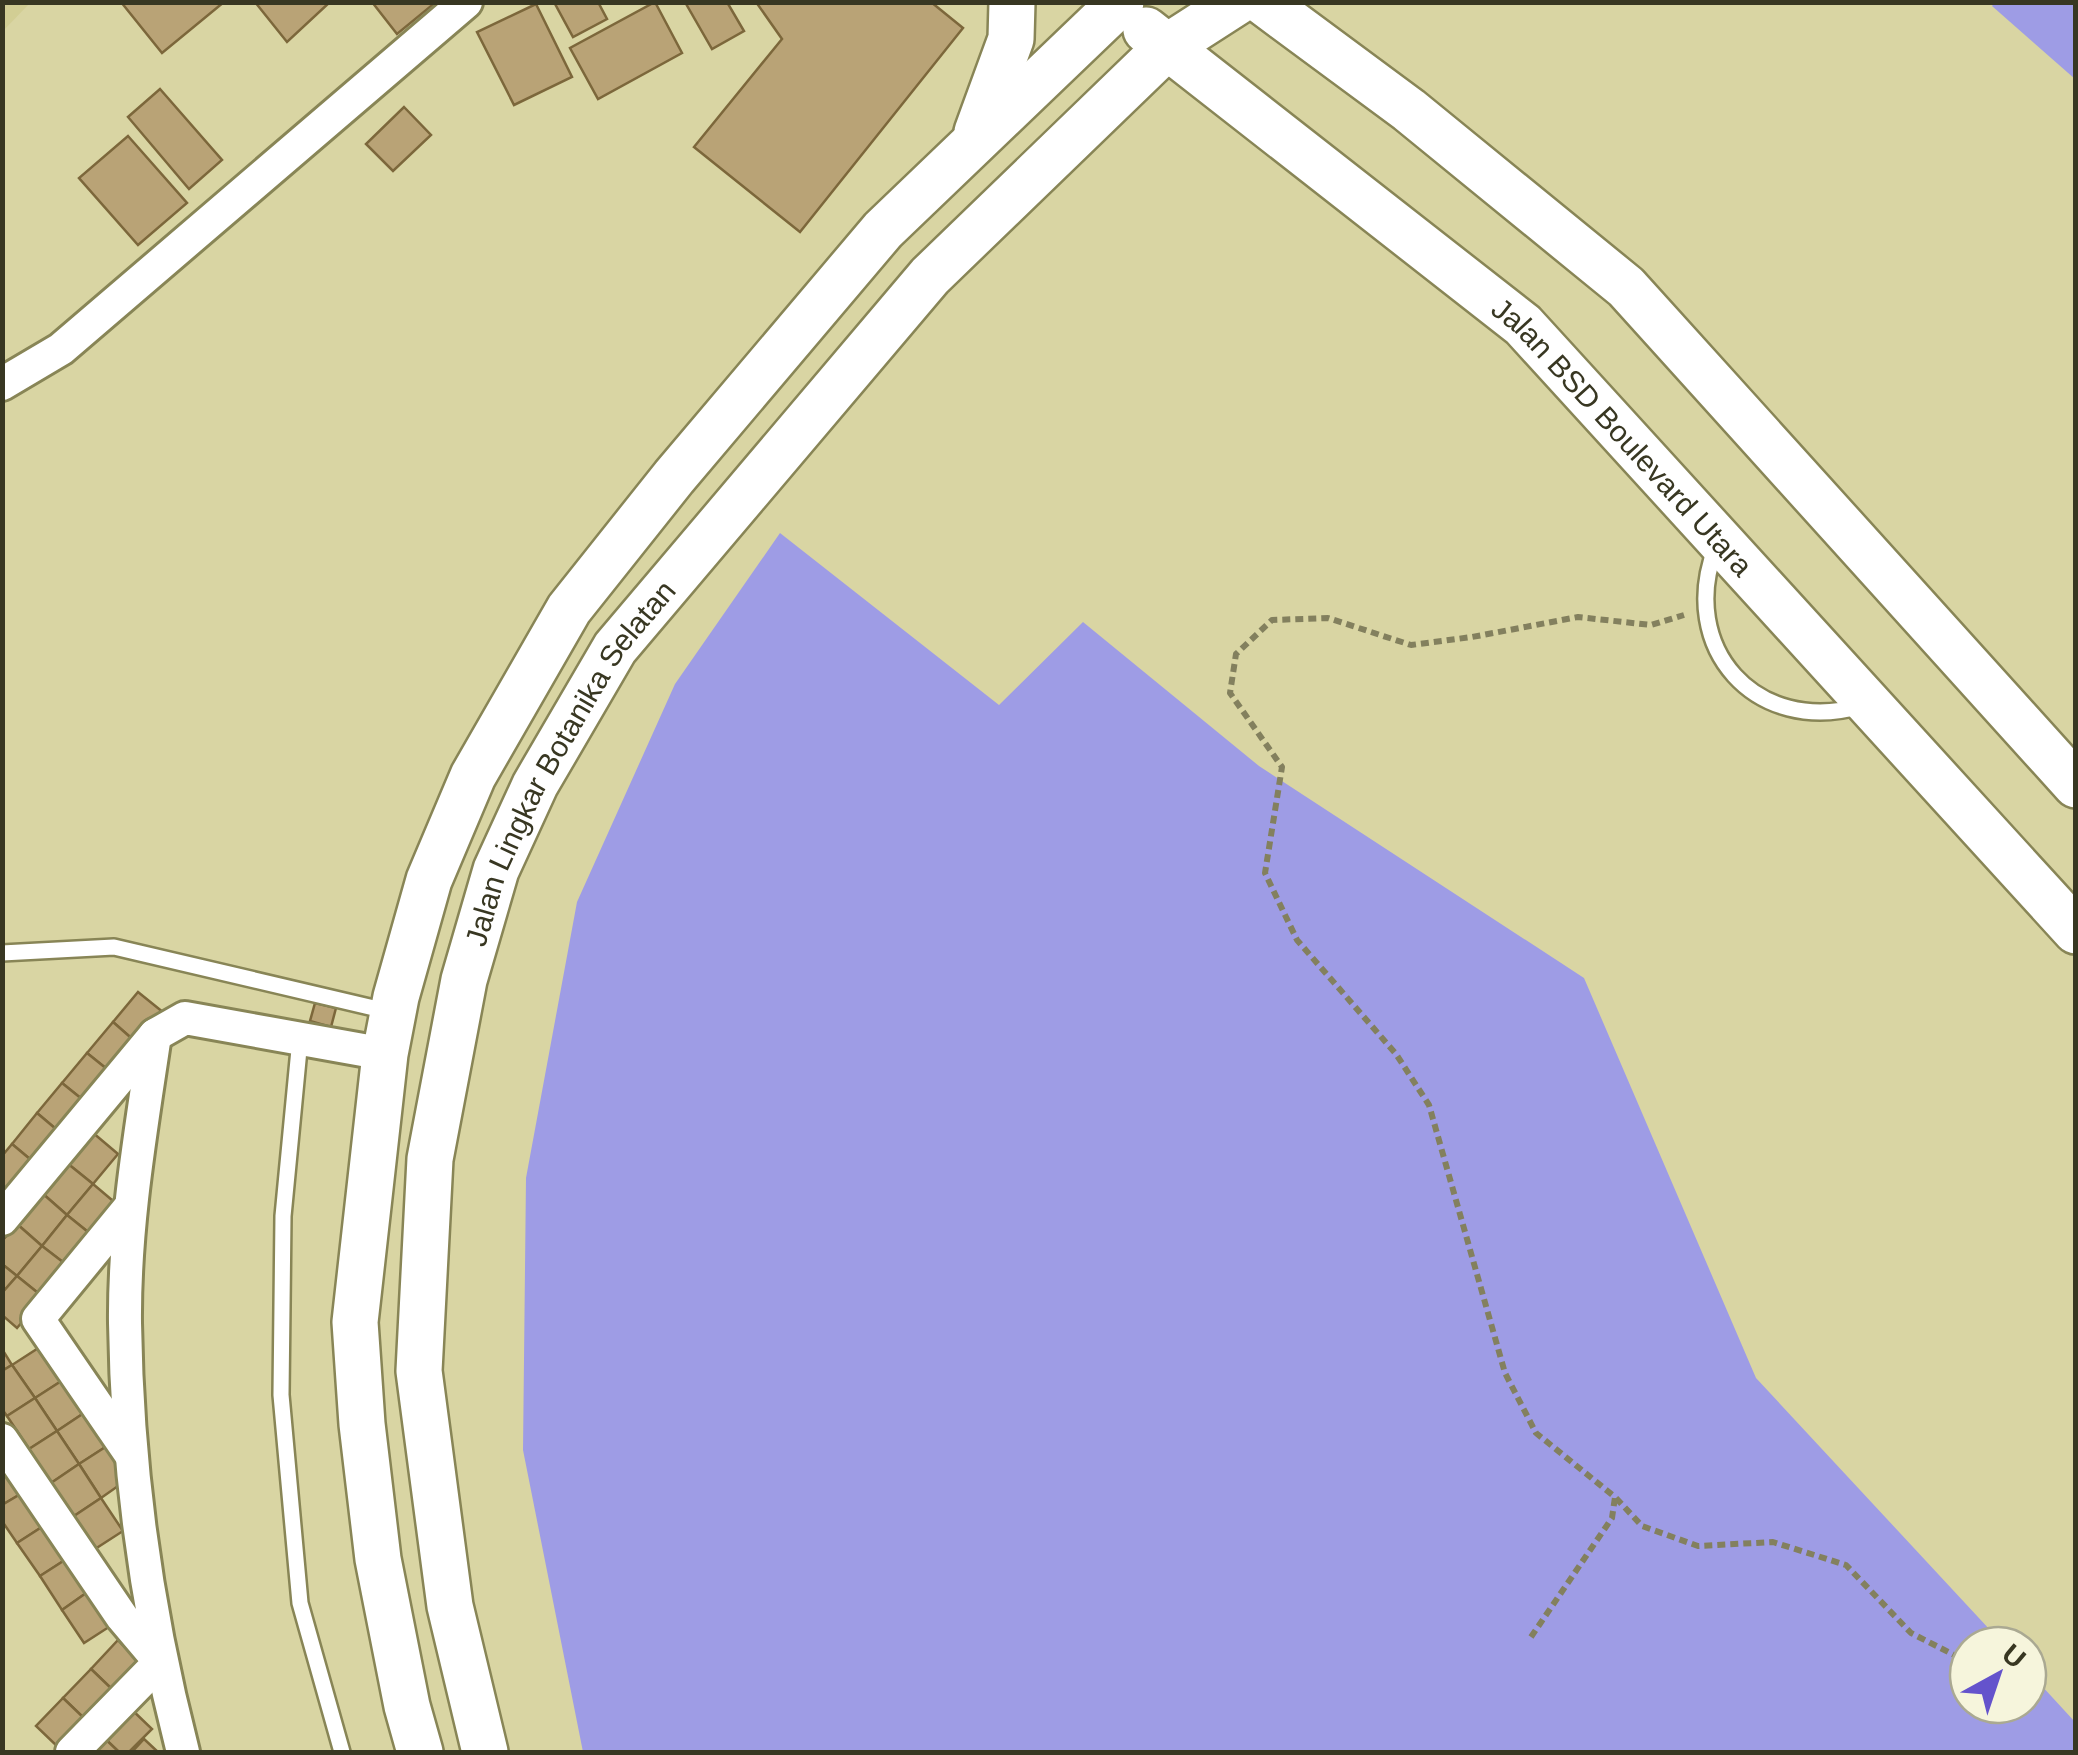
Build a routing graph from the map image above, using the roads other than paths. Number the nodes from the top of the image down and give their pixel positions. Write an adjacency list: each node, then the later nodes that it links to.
1 (466, 2): 8 (street)
2 (1012, 2): 7 (street)
3 (1237, 2): 6 (street, Jalan Lingkar Botanika Selatan)
4 (1264, 2): 11 (street)
5 (1115, 4): 6 (street, Jalan BSD Boulevard Utara); 7 (street)
6 (1167, 46): 9 (street, Jalan BSD Boulevard Utara); 26 (street, Jalan Lingkar Botanika Selatan)
7 (973, 143): 14 (street)
8 (2, 384)
9 (1719, 538): 10 (street, Jalan BSD Boulevard Utara); 10 (lane)
10 (1869, 704): 12 (street, Jalan BSD Boulevard Utara)
11 (2076, 785)
12 (2076, 931)
13 (2, 953): 14 (lane)
14 (390, 1033): 16 (street); 25 (street)
15 (155, 1035): 16 (street); 17 (street); 18 (street)
16 (300, 1038): 24 (lane)
17 (130, 1206): 20 (street); 20 (street)
18 (2, 1219)
19 (2, 1440): 21 (street)
20 (132, 1456): 21 (street)
21 (160, 1662): 22 (street); 23 (street)
22 (72, 1752)
23 (183, 1752)
24 (342, 1752)
25 (420, 1752)
26 (485, 1752)

